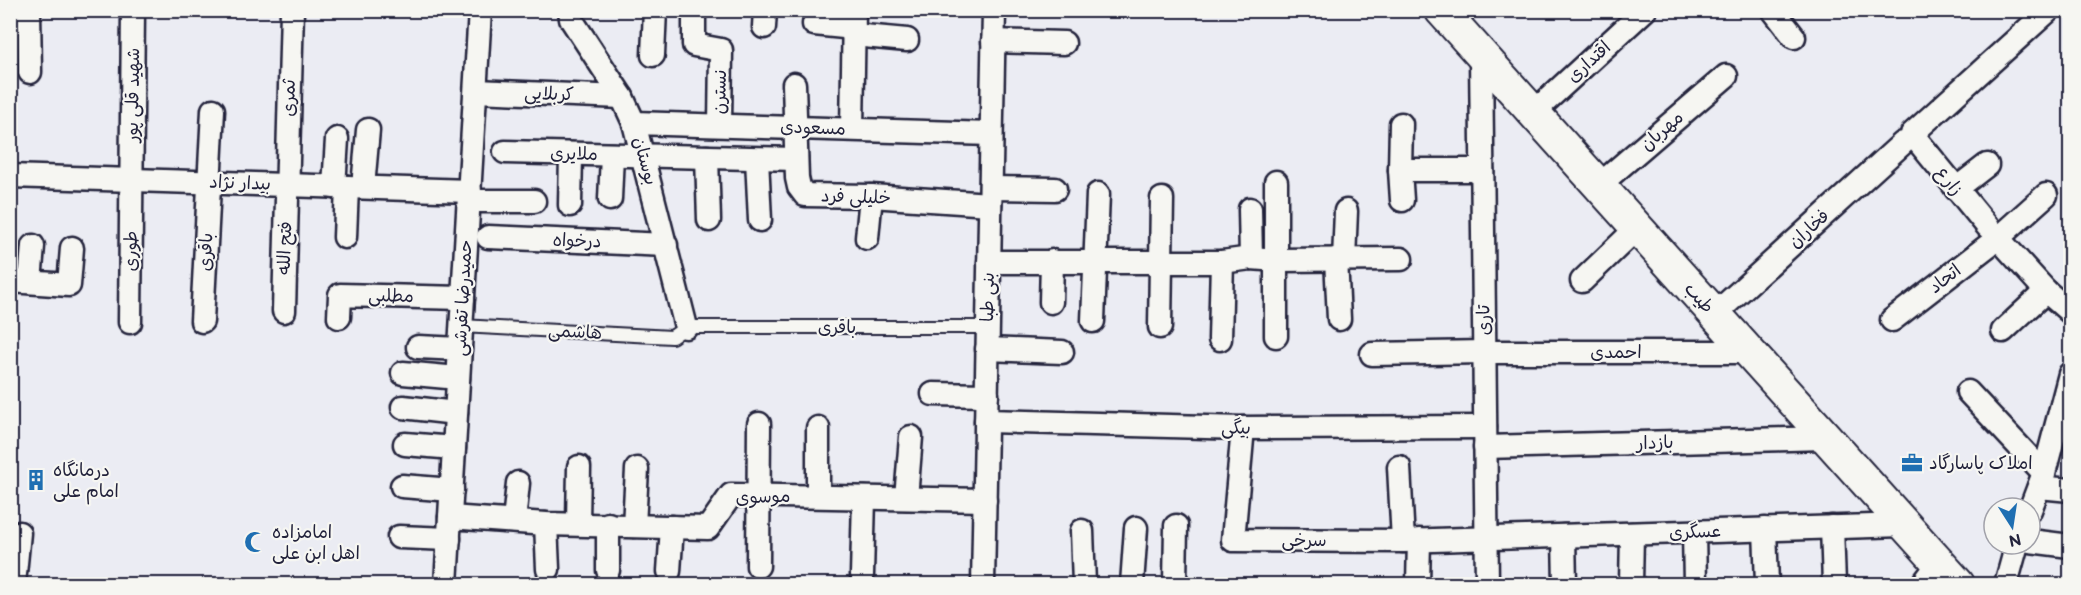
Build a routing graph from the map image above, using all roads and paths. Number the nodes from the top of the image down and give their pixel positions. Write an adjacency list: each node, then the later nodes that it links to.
1 (29, 10): 21 (street)
2 (134, 10): 48 (street, شهید قلی پور)
3 (292, 10): 51 (street, ثمری)
4 (480, 10): 24 (street, حمیدرضا تفرشی)
5 (570, 10): 25 (street, بوستان)
6 (655, 10): 19 (street)
7 (694, 10): 29 (street, نسترن)
8 (994, 10): 17 (street, بنی طبا)
9 (1441, 10): 20 (main road, طیب)
10 (1645, 10): 27 (street, اقتداری)
11 (1773, 10): 15 (street)
12 (2038, 14): 35 (street, فخاران)
13 (814, 24): 14 (street)
14 (854, 24): 16 (street); 32 (street)
15 (1794, 37)
16 (908, 40)
17 (993, 41): 18 (street); 34 (street, بنی طبا)
18 (1064, 43)
19 (653, 55)
20 (1481, 56): 27 (main road, طیب); 46 (street, تاری)
21 (30, 72)
22 (1726, 76): 52 (street, مهربان)
23 (794, 84): 31 (street)
24 (476, 91): 25 (street, کربلایی); 58 (street, حمیدرضا تفرشی)
25 (622, 97): 28 (street, بوستان)
26 (213, 110): 49 (street, باقری)
27 (1533, 113): 52 (main road, طیب)
28 (634, 123): 29 (street, مسعودی); 40 (street, بوستان)
29 (720, 124): 31 (street, مسعودی)
30 (1401, 124): 45 (street)
31 (797, 128): 32 (street, مسعودی); 43 (street)
32 (852, 129): 34 (street, مسعودی)
33 (368, 130): 53 (street)
34 (991, 134): 60 (street, بنی طبا)
35 (1908, 138): 55 (street, زارع); 94 (street, فخاران)
36 (337, 139): 53 (street)
37 (505, 152): 38 (street, ملایری)
38 (571, 154): 39 (street, ملایری); 65 (street)
39 (612, 155): 40 (street, ملایری); 61 (street)
40 (643, 156): 41 (street); 75 (street, بوستان)
41 (707, 157): 42 (street); 68 (street)
42 (758, 159): 43 (street); 69 (street)
43 (796, 159): 59 (street, خلیلی فرد)
44 (1987, 165): 55 (street)
45 (1400, 170): 46 (street); 63 (street)
46 (1482, 170): 112 (street, تاری)
47 (10, 176): 48 (street, بیدار نژاد)
48 (132, 180): 49 (street, بیدار نژاد); 100 (street, طوری)
49 (210, 182): 51 (street, بیدار نژاد); 98 (street, باقری)
50 (1276, 182): 81 (street)
51 (287, 185): 53 (street, بیدار نژاد); 92 (street, فتح الله)
52 (1598, 186): 70 (main road, طیب)
53 (348, 187): 58 (street, بیدار نژاد); 72 (street)
54 (1055, 189): 60 (street, خلیلی فرد)
55 (1956, 189): 71 (street, زارع)
56 (1098, 194): 84 (street)
57 (2046, 195): 71 (street, اتحاد)
58 (469, 196): 64 (street, بیدار نژاد); 90 (street, حمیدرضا تفرشی)
59 (871, 196): 60 (street, خلیلی فرد); 74 (street)
60 (990, 196): 83 (street, بنی طبا)
61 (610, 199)
62 (1162, 199): 85 (street)
63 (1402, 200)
64 (534, 201)
65 (570, 205)
66 (1250, 210): 78 (street)
67 (1346, 211): 79 (street)
68 (709, 220)
69 (760, 220)
70 (1636, 229): 87 (street); 94 (main road, طیب)
71 (1993, 233): 89 (street, زارع); 97 (street, اتحاد)
72 (345, 237)
73 (488, 237): 75 (street, درخواه)
74 (867, 238)
75 (666, 245): 102 (street, بوستان)
76 (33, 246): 88 (street)
77 (72, 248): 88 (street)
78 (1251, 258): 81 (street); 86 (street)
79 (1340, 259): 80 (street); 81 (street); 96 (street)
80 (1401, 259)
81 (1277, 260): 106 (street)
82 (1052, 261): 83 (street); 84 (street); 91 (street)
83 (989, 262): 103 (street, بنی طبا)
84 (1097, 262): 85 (street); 99 (street)
85 (1160, 262): 86 (street); 104 (street)
86 (1221, 262): 107 (street)
87 (1582, 280)
88 (20, 281)
89 (2046, 291): 93 (street, زارع); 105 (street)
90 (463, 298): 95 (street, مطلبی); 101 (street, حمیدرضا تفرشی)
91 (1051, 302)
92 (284, 311)
93 (2070, 312)
94 (1714, 315): 113 (main road, طیب)
95 (339, 316)
96 (1339, 319)
97 (1892, 320)
98 (202, 321)
99 (1094, 321)
100 (130, 322)
101 (461, 326): 102 (lane, هاشمی); 109 (street, حمیدرضا تفرشی)
102 (686, 327): 103 (lane, باقری)
103 (988, 327): 110 (street, بنی طبا)
104 (1160, 327)
105 (2002, 331)
106 (1276, 336)
107 (1220, 339)
108 (418, 347): 109 (street)
109 (460, 348): 117 (street, حمیدرضا تفرشی)
110 (987, 349): 111 (street); 120 (street, بنی طبا)
111 (1062, 352)
112 (1484, 352): 113 (street, احمدی); 114 (street, احمدی); 128 (street, تاری)
113 (1748, 352): 129 (main road, طیب)
114 (1372, 354)
115 (403, 373): 117 (street)
116 (2070, 374): 135 (street)
117 (458, 378): 122 (street, حمیدرضا تفرشی)
118 (1968, 392): 135 (street)
119 (933, 394): 120 (street)
120 (987, 395): 123 (street, بنی طبا)
121 (403, 407): 122 (street)
122 (456, 413): 131 (street, حمیدرضا تفرشی)
123 (986, 421): 126 (street, بیگی); 145 (street, بنی طبا)
124 (759, 424): 140 (street)
125 (818, 428): 141 (street)
126 (1243, 429): 128 (street, بیگی); 165 (street, سرخی)
127 (910, 437): 144 (street)
128 (1485, 437): 129 (street, بازدار); 164 (street, تاری)
129 (1825, 438): 150 (main road, طیب)
130 (405, 444): 131 (street)
131 (454, 448): 138 (street, حمیدرضا تفرشی)
132 (579, 467): 147 (street)
133 (1399, 467): 165 (street)
134 (637, 469): 151 (street)
135 (2042, 480): 139 (street); 142 (street)
136 (518, 483): 146 (street)
137 (402, 486): 138 (street)
138 (452, 490): 155 (street, حمیدرضا تفرشی)
139 (2070, 490)
140 (759, 495): 141 (street, موسوی); 153 (street, موسوی); 169 (street)
141 (818, 496): 143 (street, موسوی)
142 (2036, 496)
143 (864, 498): 144 (street, موسوی); 174 (street)
144 (906, 498): 145 (street, موسوی)
145 (985, 500): 177 (street, بنی طبا)
146 (514, 521): 148 (street, موسوی); 155 (street, موسوی)
147 (578, 523): 148 (street, موسوی); 149 (street, موسوی)
148 (546, 524): 170 (street)
149 (608, 524): 151 (street, موسوی); 171 (street)
150 (1903, 525): 154 (street, عسگری); 175 (main road, طیب)
151 (634, 526): 153 (street, موسوی)
152 (1176, 526): 180 (street)
153 (672, 527): 172 (street)
154 (1832, 527): 157 (street, عسگری); 187 (street)
155 (449, 528): 163 (street, موسوی); 176 (street, حمیدرضا تفرشی)
156 (1136, 528): 179 (street)
157 (1765, 530): 159 (street, عسگری); 186 (street)
158 (1082, 531): 178 (street)
159 (1694, 532): 161 (street, عسگری); 185 (street)
160 (19, 533): 173 (street)
161 (1632, 534): 162 (street, عسگری); 184 (street)
162 (1564, 536): 164 (street, عسگری); 183 (street)
163 (399, 537)
164 (1486, 539): 165 (street, سرخی); 182 (street, تاری)
165 (1411, 541): 181 (street)
166 (2042, 542): 167 (street)
167 (2070, 546)
168 (2014, 556): 188 (street)
169 (758, 566)
170 (548, 569)
171 (608, 570)
172 (669, 571)
173 (13, 575)
174 (862, 575)
175 (1940, 577)
176 (446, 585)
177 (983, 585)
178 (1084, 585)
179 (1132, 585)
180 (1175, 585)
181 (1418, 585)
182 (1487, 585)
183 (1565, 585)
184 (1631, 585)
185 (1695, 585)
186 (1767, 585)
187 (1834, 585)
188 (2006, 585)

